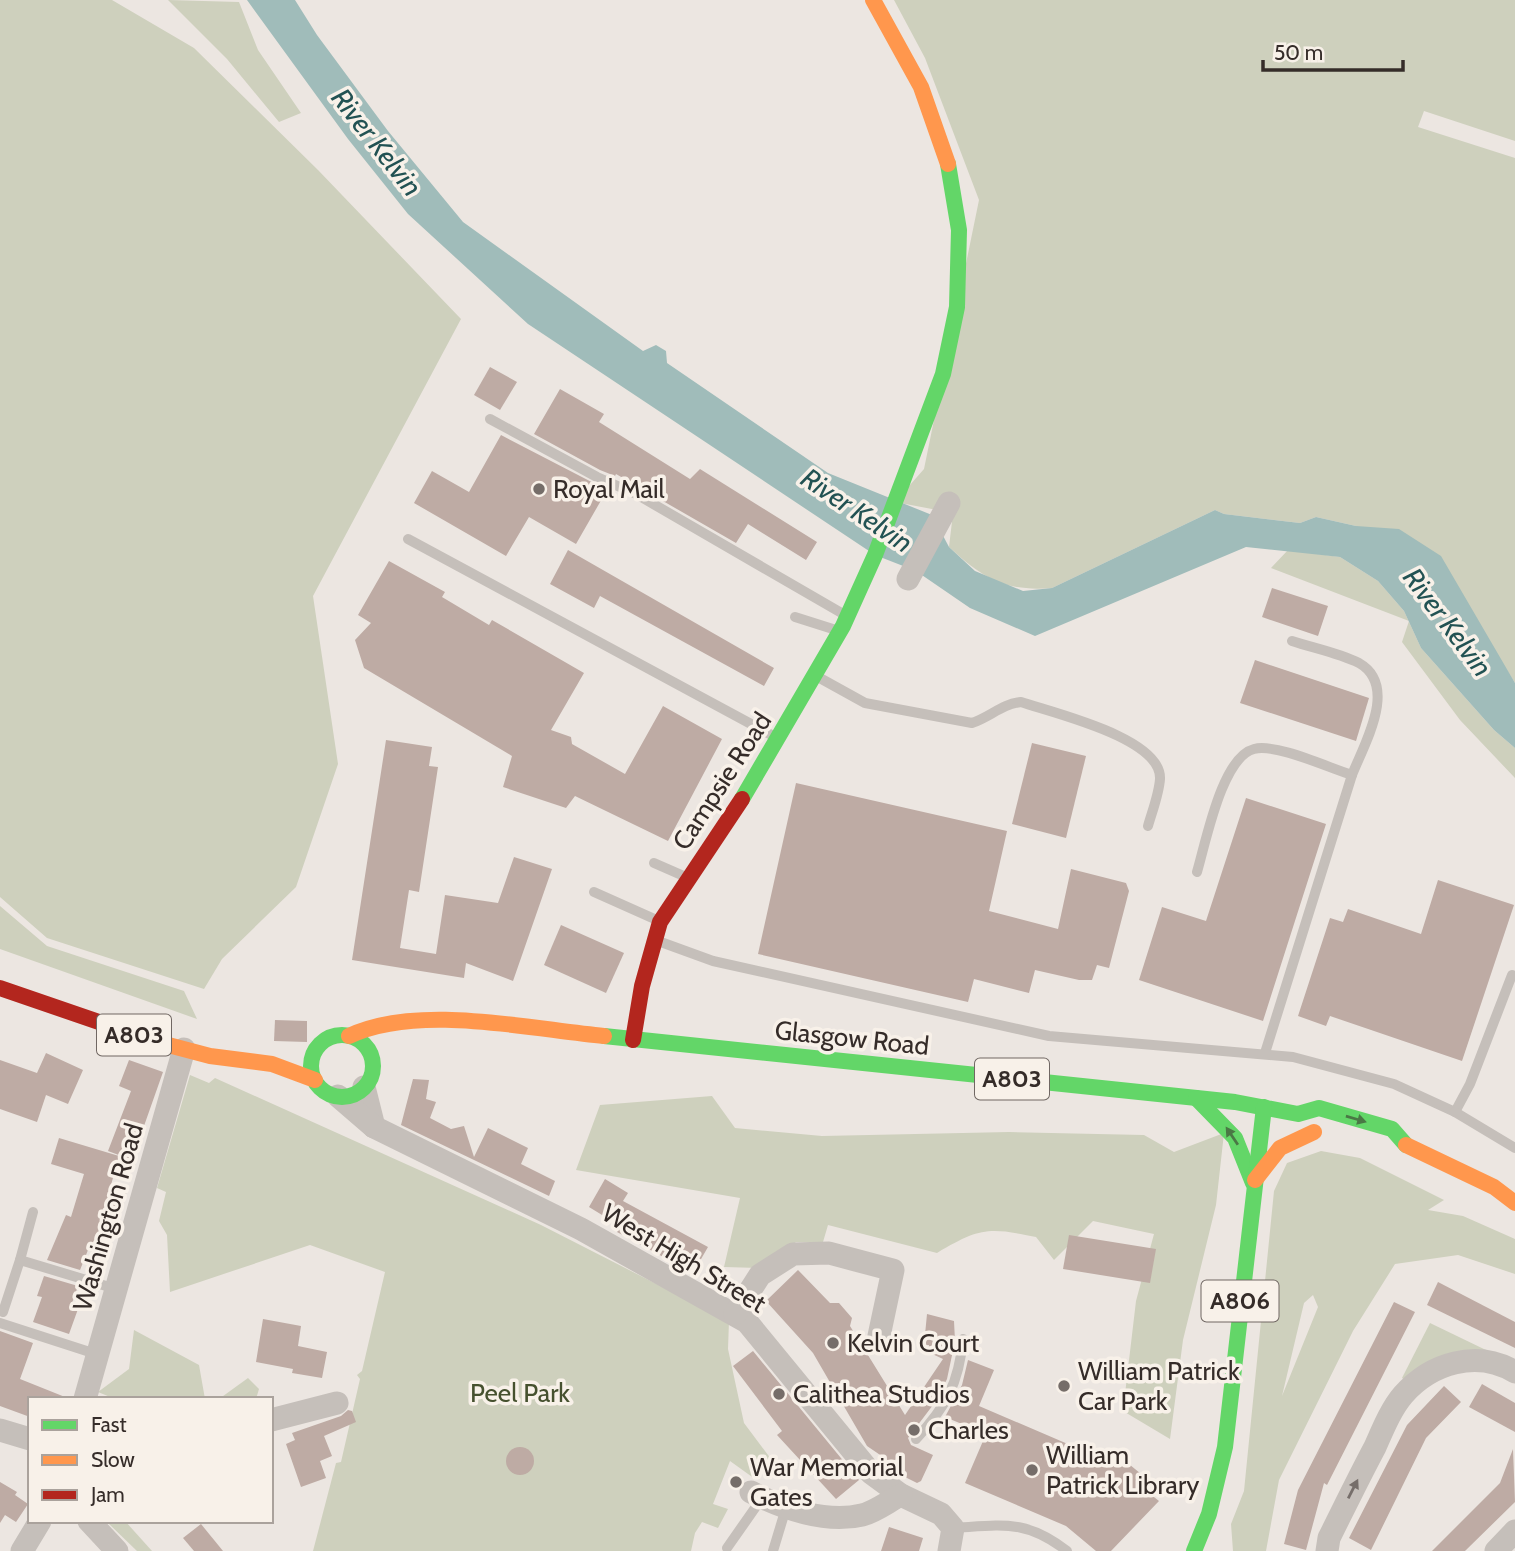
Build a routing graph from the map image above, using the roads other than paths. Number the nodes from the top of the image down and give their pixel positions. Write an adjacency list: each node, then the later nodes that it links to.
1 (873, 0): 7 (main road, Campsie Road)
2 (490, 419): 7 (lane)
3 (949, 503): 5 (street)
4 (408, 539): 10 (lane)
5 (908, 579)
6 (795, 617): 7 (lane)
7 (844, 624): 9 (main road, Campsie Road)
8 (1292, 641): 11 (lane)
9 (815, 676): 10 (main road, Campsie Road); 12 (lane)
10 (779, 739): 15 (main road, Campsie Road)
11 (1352, 775): 14 (lane); 26 (lane)
12 (1148, 826)
13 (654, 863): 15 (lane)
14 (1196, 872)
15 (688, 878): 17 (main road, Campsie Road)
16 (594, 892): 17 (lane)
17 (660, 922): 18 (main road, Campsie Road)
18 (655, 940): 23 (main road, Campsie Road); 26 (lane)
19 (1512, 975): 34 (lane)
20 (0, 988): 24 (main road, A803)
21 (401, 1023): 22 (main road, Glasgow Road / A803); 23 (main road, Glasgow Road / A803); 27 (main road)
22 (349, 1036): 25 (main road); 27 (main road)
23 (632, 1040): 32 (main road, Glasgow Road / A803)
24 (184, 1049): 28 (main road, A803); 44 (street, Washington Road)
25 (315, 1052): 28 (main road, A803); 29 (main road)
26 (1265, 1053): 34 (lane)
27 (372, 1059): 30 (main road)
28 (272, 1063): 29 (main road, A803)
29 (315, 1080): 31 (main road)
30 (364, 1087): 31 (main road); 36 (street)
31 (338, 1096): 36 (street, West High Street)
32 (1196, 1098): 33 (main road, Glasgow Road / A803); 40 (main road, one-way to 32)
33 (1264, 1107): 35 (main road, Glasgow Road / A803); 40 (main road, A806)
34 (1455, 1112): 38 (lane)
35 (1298, 1114): 37 (main road, Glasgow Road / A803, one-way to 37); 40 (main road)
36 (374, 1127): 45 (street, West High Street)
37 (1408, 1147): 39 (main road); 41 (main road, Glasgow Road / A803)
38 (1515, 1148)
39 (1383, 1152)
40 (1253, 1183): 70 (main road, A806)
41 (1515, 1203)
42 (33, 1212): 43 (lane)
43 (20, 1260): 44 (lane); 46 (lane)
44 (116, 1289): 49 (street, Washington Road)
45 (735, 1314): 47 (street); 57 (street, West High Street)
46 (1, 1317): 49 (lane)
47 (879, 1336)
48 (963, 1339): 56 (lane)
49 (99, 1355): 51 (street, Washington Road)
50 (1515, 1371): 71 (street, one-way to 50)
51 (86, 1397)
52 (337, 1403): 53 (street)
53 (273, 1419)
54 (0, 1430): 55 (street)
55 (28, 1438)
56 (916, 1439)
57 (893, 1481): 59 (street); 62 (street, West High Street)
58 (756, 1495): 59 (street); 64 (lane)
59 (786, 1508): 67 (lane)
60 (39, 1523): 65 (street)
61 (91, 1523): 66 (street)
62 (953, 1528): 68 (street); 69 (lane)
63 (1515, 1531): 72 (street)
64 (727, 1548)
65 (22, 1551)
66 (117, 1551)
67 (773, 1551)
68 (949, 1551)
69 (1067, 1551)
70 (1194, 1551)
71 (1327, 1551)
72 (1496, 1551)

